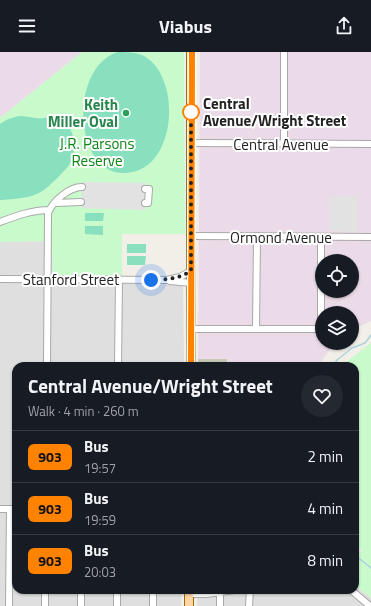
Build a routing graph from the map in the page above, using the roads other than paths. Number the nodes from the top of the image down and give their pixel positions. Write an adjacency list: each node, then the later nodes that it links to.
1 (192, 52): 3 (main road)
2 (284, 52): 4 (street)
3 (191, 143): 4 (street, Central Avenue); 15 (main road)
4 (284, 143): 5 (street, Central Avenue)
5 (371, 144)
6 (82, 187): 8 (street)
7 (145, 189): 12 (street)
8 (67, 193): 9 (street); 11 (street)
9 (70, 202): 10 (street); 11 (street)
10 (81, 202)
11 (55, 203): 13 (street)
12 (145, 204)
13 (49, 210): 14 (street); 21 (street)
14 (0, 222)
15 (191, 236): 16 (street, Ormond Avenue); 19 (main road)
16 (257, 236): 17 (street, Ormond Avenue); 26 (street)
17 (321, 237): 18 (street, Ormond Avenue); 26 (street)
18 (371, 237)
19 (191, 271): 23 (street, Stanford Street); 24 (main road)
20 (0, 279): 21 (street, Stanford Street)
21 (47, 279): 22 (street, Stanford Street); 27 (street)
22 (119, 280): 23 (street, Stanford Street); 28 (street)
23 (167, 280): 24 (street, Stanford Street)
24 (191, 283): 25 (main road)
25 (191, 329): 26 (street); 29 (main road)
26 (256, 329)
27 (47, 362)
28 (118, 362)
29 (191, 362)
30 (0, 509): 31 (street)
31 (12, 509)
32 (12, 533): 43 (street)
33 (45, 594): 44 (street)
34 (81, 594): 45 (street)
35 (117, 594): 46 (street)
36 (153, 594): 47 (street)
37 (189, 594): 48 (main road)
38 (218, 594): 49 (street)
39 (247, 594): 42 (street)
40 (250, 594): 42 (street)
41 (356, 594): 50 (street)
42 (249, 604)
43 (9, 606)
44 (45, 606)
45 (81, 606)
46 (117, 606)
47 (153, 606)
48 (189, 606)
49 (220, 606)
50 (370, 606)

